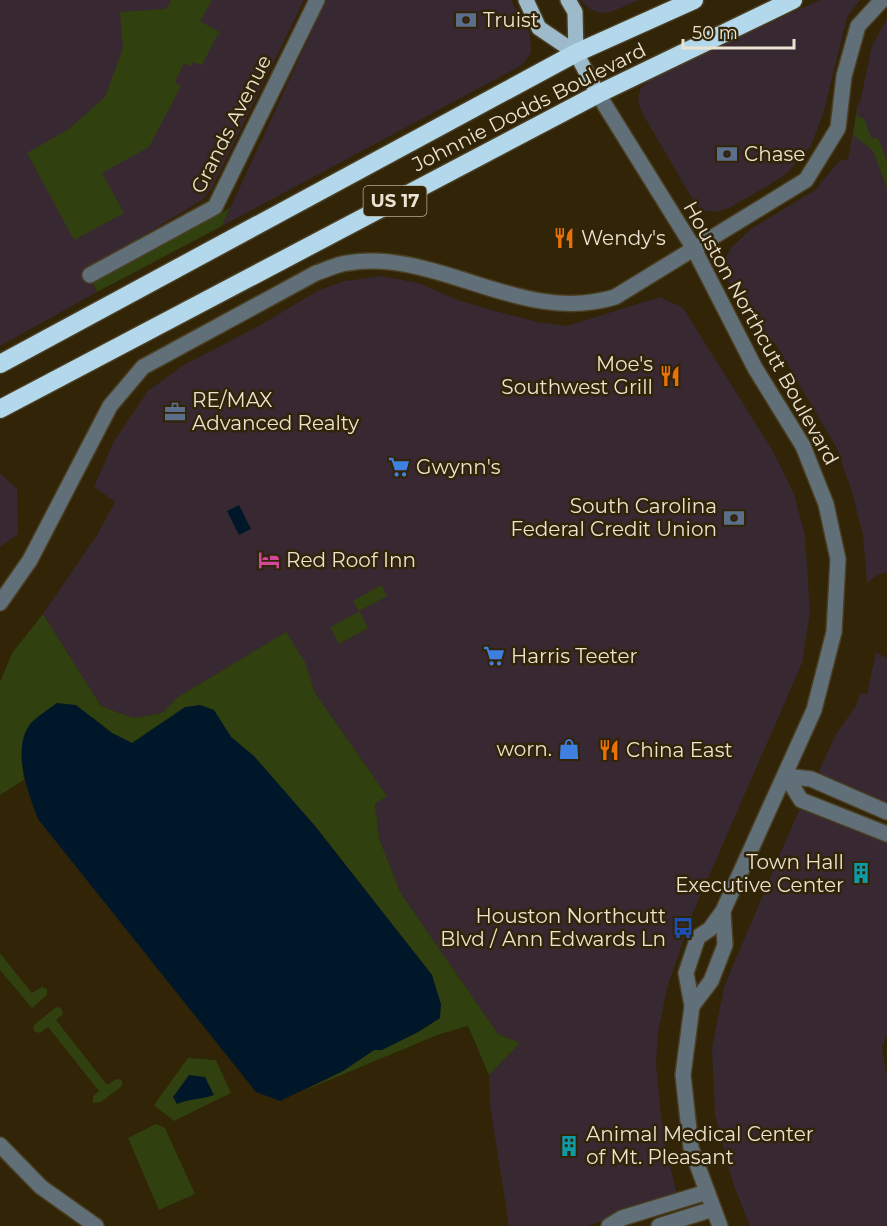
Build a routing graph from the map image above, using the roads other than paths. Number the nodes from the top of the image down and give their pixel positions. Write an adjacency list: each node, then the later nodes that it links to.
1 (317, 0): 10 (street, Grands Avenue)
2 (526, 0): 7 (main road)
3 (568, 0): 7 (main road)
4 (694, 0): 7 (highway, Johnnie Dodds Boulevard / US 17)
5 (793, 0): 8 (highway, Johnnie Dodds Boulevard / US 17)
6 (882, 0): 9 (street)
7 (576, 53): 8 (main road); 11 (highway, Johnnie Dodds Boulevard / US 17)
8 (598, 94): 9 (street, Houston Northcutt Boulevard); 12 (highway, Johnnie Dodds Boulevard / US 17)
9 (693, 247): 13 (street); 14 (street, Houston Northcutt Boulevard)
10 (90, 275)
11 (0, 364)
12 (0, 409)
13 (0, 603)
14 (786, 776): 15 (street); 16 (street); 17 (street, Houston Northcutt Boulevard)
15 (887, 812)
16 (887, 834)
17 (723, 911): 18 (street, Houston Northcutt Boulevard); 18 (street, Houston Northcutt Boulevard)
18 (692, 1006): 20 (street, Houston Northcutt Boulevard)
19 (0, 1145): 22 (street)
20 (707, 1192): 21 (street, Houston Northcutt Boulevard); 23 (street)
21 (713, 1209): 24 (street); 25 (street, Houston Northcutt Boulevard)
22 (96, 1226)
23 (609, 1226)
24 (660, 1226)
25 (720, 1226)

